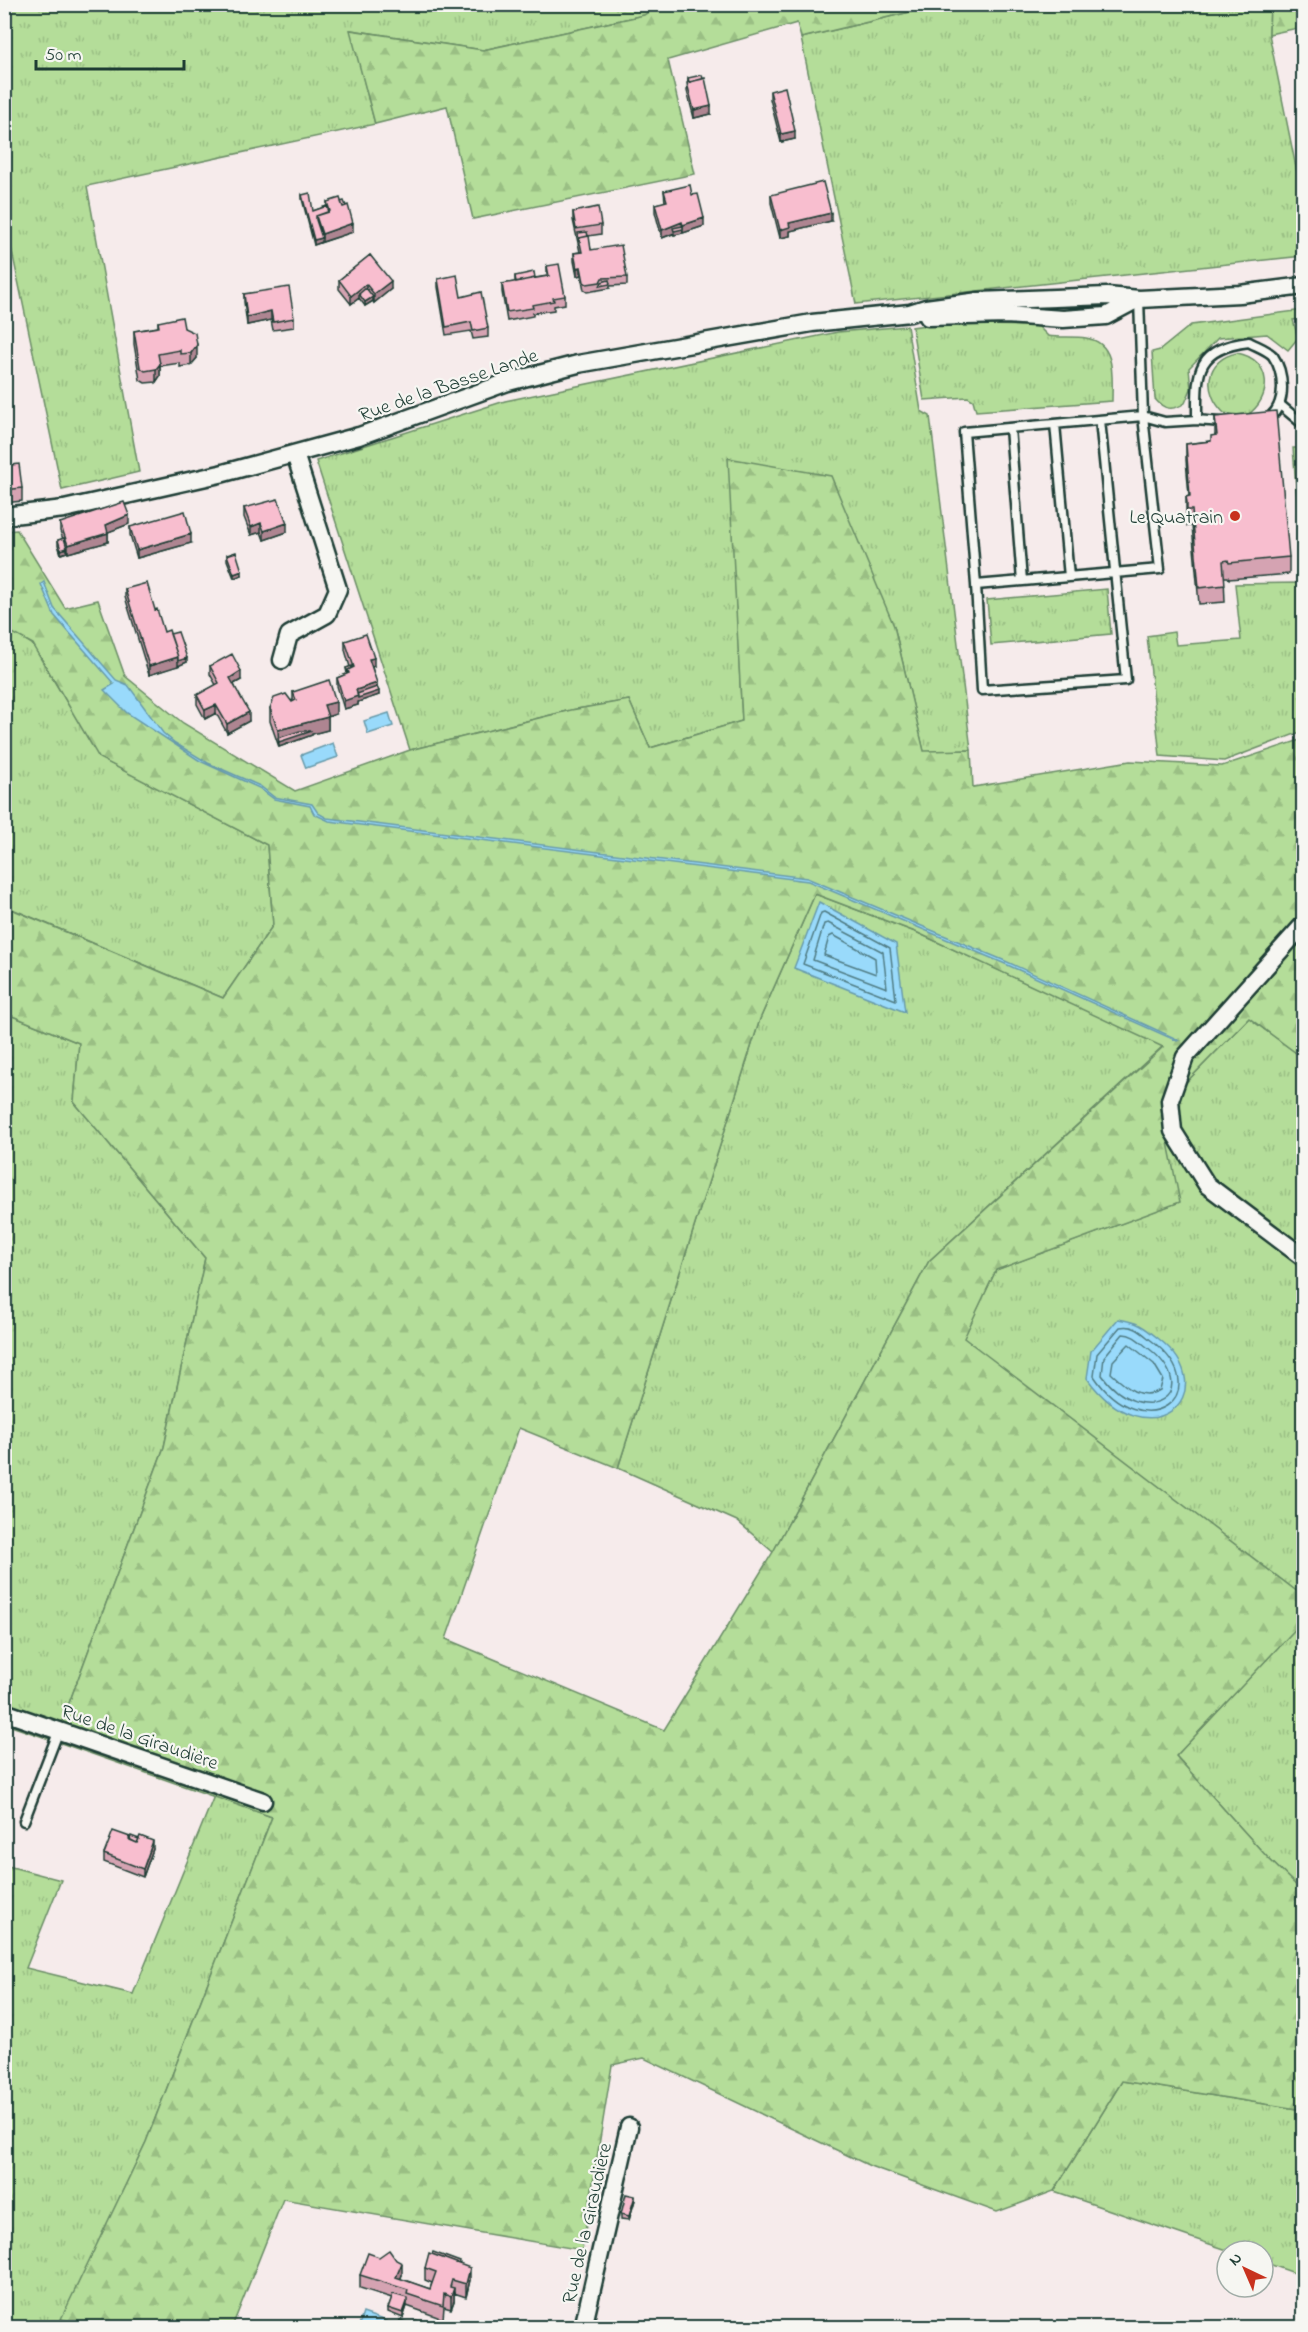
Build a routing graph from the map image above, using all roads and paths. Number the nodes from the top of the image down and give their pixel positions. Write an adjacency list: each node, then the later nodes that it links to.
1 (1304, 286): 2 (street, Rue de la Basse Lande)
2 (1139, 299): 4 (lane); 10 (street, Rue de la Basse Lande)
3 (1279, 404): 6 (lane); 6 (lane); 8 (lane)
4 (1143, 416): 5 (lane); 6 (lane); 12 (lane)
5 (1100, 420): 7 (lane); 12 (lane)
6 (1197, 420)
7 (1055, 424): 9 (lane); 13 (lane)
8 (1304, 425)
9 (1010, 428): 14 (lane); 15 (lane)
10 (295, 454): 11 (street, Rue de la Basse Lande); 16 (street)
11 (4, 516)
12 (1115, 574): 13 (lane); 15 (lane)
13 (1069, 577): 14 (lane)
14 (1022, 581): 15 (lane)
15 (976, 585)
16 (282, 660)
17 (1304, 924): 18 (street)
18 (1304, 1258)
19 (4, 1712): 20 (street, Rue de la Giraudière)
20 (59, 1730): 21 (street, Rue de la Giraudière); 22 (lane)
21 (263, 1801)
22 (24, 1821)
23 (629, 2127): 24 (street, Rue de la Giraudière)
24 (583, 2328)

